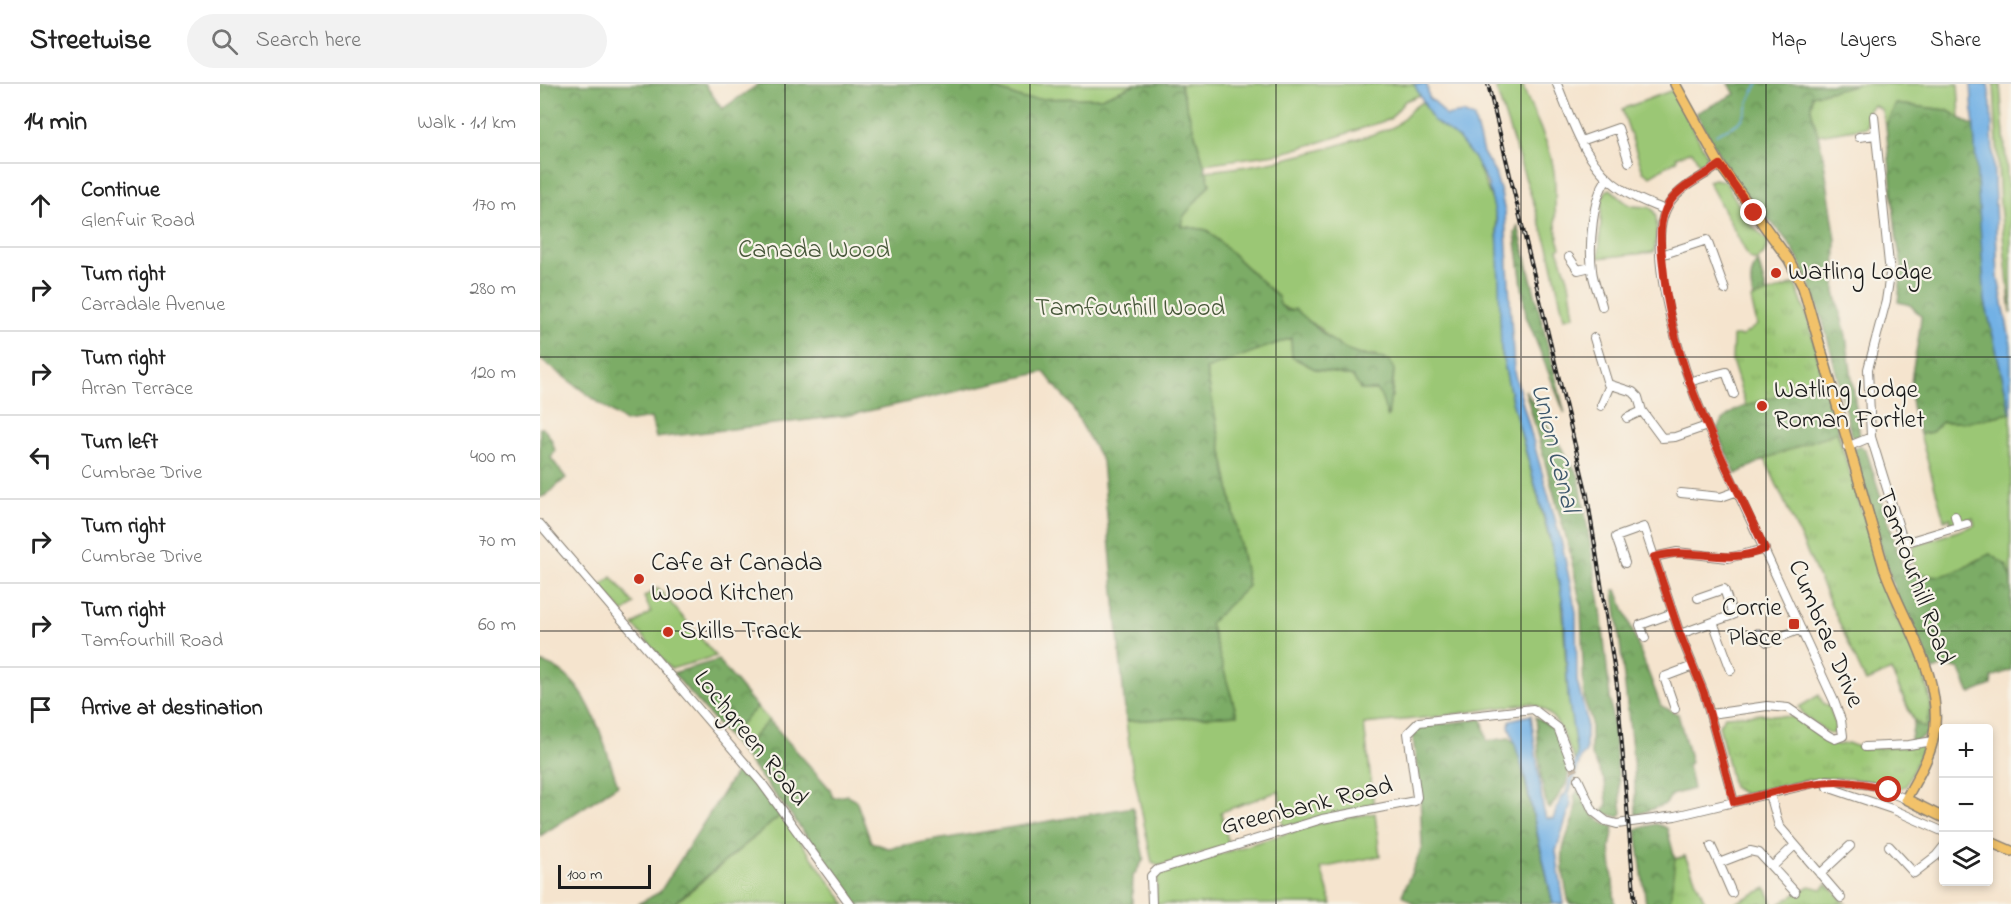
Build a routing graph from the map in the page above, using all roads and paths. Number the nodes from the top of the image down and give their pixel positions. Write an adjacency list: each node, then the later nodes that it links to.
1 (1557, 84): 6 (street)
2 (1675, 84): 8 (main road, Tamfourhill Road)
3 (1874, 116): 4 (street)
4 (1876, 135): 5 (street); 24 (street)
5 (1859, 137)
6 (1581, 141): 7 (street); 9 (street)
7 (1629, 162)
8 (1720, 165): 10 (street); 25 (main road, Tamfourhill Road)
9 (1607, 179): 10 (street); 13 (street)
10 (1665, 210): 11 (street, Cumbrae Drive)
11 (1661, 255): 14 (street); 17 (street, Cumbrae Drive)
12 (1569, 257): 13 (street)
13 (1591, 267): 15 (street)
14 (1725, 290)
15 (1602, 306)
16 (1594, 338): 18 (street)
17 (1688, 382): 19 (street); 23 (street, Cumbrae Drive)
18 (1610, 385): 20 (street); 21 (street)
19 (1734, 394)
20 (1601, 406)
21 (1642, 411): 22 (street); 23 (street)
22 (1627, 418)
23 (1707, 426): 26 (street, Cumbrae Drive)
24 (1871, 437): 25 (street); 32 (street)
25 (1847, 447): 48 (main road, Tamfourhill Road)
26 (1738, 491): 27 (street); 33 (street, Cumbrae Drive)
27 (1682, 493)
28 (1955, 516): 31 (street)
29 (540, 524): 71 (street, Lochgreen Road)
30 (1967, 524): 31 (street)
31 (1958, 527): 32 (street)
32 (1904, 543): 35 (street)
33 (1765, 549): 34 (street); 40 (street, Cumbrae Drive)
34 (1654, 557): 36 (street); 38 (street)
35 (1909, 560)
36 (1625, 564)
37 (1698, 598): 39 (street)
38 (1673, 613): 42 (street); 43 (street)
39 (1713, 622): 42 (street); 45 (street)
40 (1801, 629): 41 (street); 47 (street, Cumbrae Drive)
41 (1758, 633)
42 (1680, 634): 44 (street)
43 (1645, 638)
44 (1693, 666): 46 (street); 47 (street)
45 (1731, 670)
46 (1675, 709)
47 (1711, 714): 55 (street)
48 (1933, 741): 49 (street); 54 (main road, Tamfourhill Road)
49 (1865, 747)
50 (1572, 764): 72 (street, Greenbank Road)
51 (1578, 779): 55 (street)
52 (1827, 780): 53 (street); 54 (street); 57 (street)
53 (1770, 794): 55 (street); 59 (street)
54 (1906, 799): 56 (main road)
55 (1734, 802)
56 (1939, 816)
57 (1939, 830)
58 (1993, 843): 63 (main road)
59 (1795, 845): 66 (street); 67 (street)
60 (1711, 846): 65 (street)
61 (1850, 846): 67 (street)
62 (1889, 846): 64 (street)
63 (2011, 851)
64 (1939, 852)
65 (1719, 863): 66 (street); 69 (street)
66 (1773, 866): 68 (street)
67 (1820, 874): 70 (street)
68 (1795, 892)
69 (1732, 893)
70 (1841, 898)
71 (850, 904)
72 (1152, 904)

